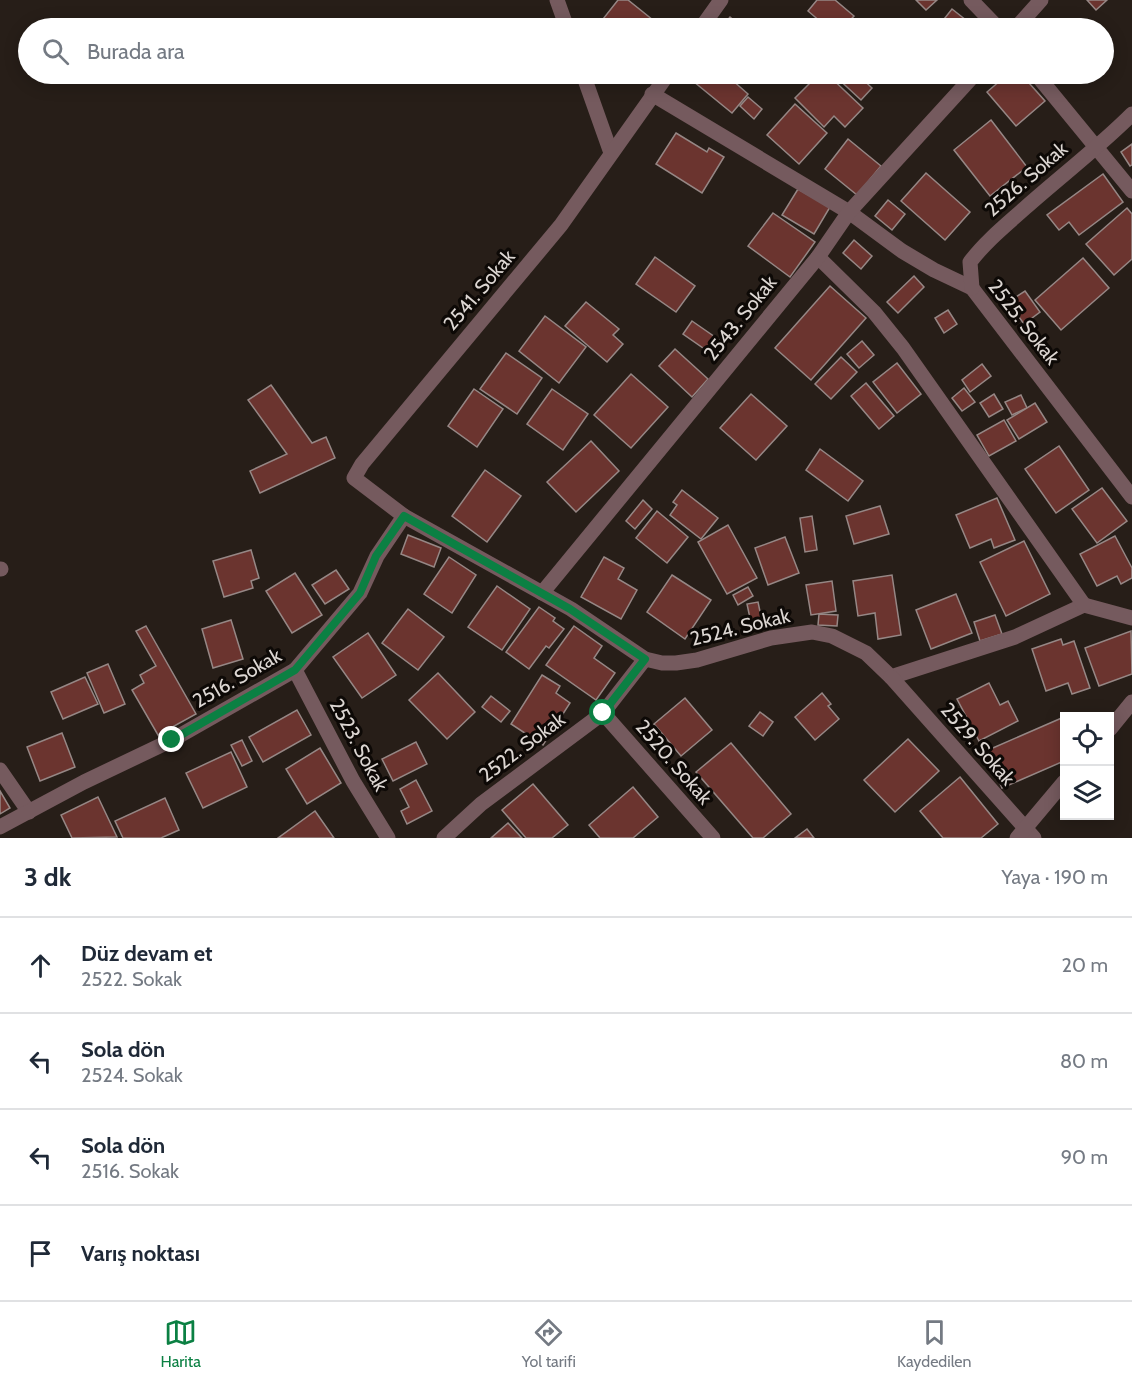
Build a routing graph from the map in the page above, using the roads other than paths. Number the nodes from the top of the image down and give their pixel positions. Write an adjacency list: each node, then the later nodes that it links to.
1 (557, 0): 5 (street)
2 (722, 0): 6 (street)
3 (971, 0): 7 (street)
4 (1041, 0): 8 (street)
5 (563, 18)
6 (708, 18)
7 (988, 18)
8 (1025, 18)
9 (586, 84): 16 (street)
10 (660, 84): 13 (street, 2541. Sokak)
11 (966, 84): 18 (street, 2543. Sokak)
12 (1044, 84): 15 (street)
13 (652, 94): 16 (street, 2541. Sokak); 18 (street, 2525. Sokak)
14 (1132, 114): 15 (street, 2526. Sokak)
15 (1096, 148): 17 (street); 20 (street, 2526. Sokak)
16 (610, 153): 22 (street, 2541. Sokak)
17 (1132, 191)
18 (849, 212): 19 (street, 2543. Sokak); 20 (street, 2525. Sokak)
19 (818, 257): 23 (street, 2543. Sokak); 24 (street)
20 (972, 288): 21 (street, 2525. Sokak)
21 (1132, 496)
22 (404, 516): 23 (street, 2524. Sokak); 27 (street, 2516. Sokak)
23 (542, 593): 26 (street, 2524. Sokak)
24 (1084, 605): 25 (street); 28 (street)
25 (1132, 618)
26 (645, 659): 28 (street, 2524. Sokak); 30 (street, 2522. Sokak)
27 (295, 670): 34 (street, 2516. Sokak); 37 (street, 2523. Sokak)
28 (891, 677): 36 (street, 2529. Sokak)
29 (1132, 702): 31 (street)
30 (603, 713): 38 (street, 2522. Sokak); 39 (street, 2520. Sokak)
31 (1114, 724)
32 (0, 770): 34 (street)
33 (1060, 789): 36 (street)
34 (29, 812): 35 (street, 2516. Sokak)
35 (0, 827)
36 (1025, 835)
37 (388, 838)
38 (444, 838)
39 (713, 838)

